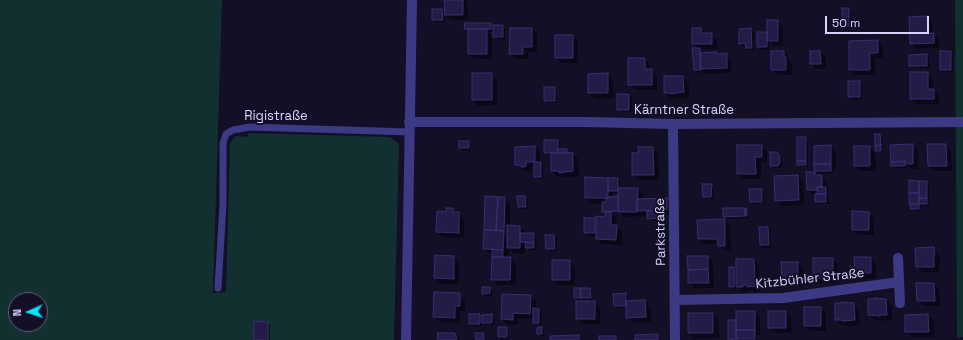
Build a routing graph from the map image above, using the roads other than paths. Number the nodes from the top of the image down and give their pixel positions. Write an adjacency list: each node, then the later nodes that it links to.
1 (412, 0): 4 (street)
2 (961, 122): 3 (street, Kärntner Straße)
3 (673, 124): 4 (street, Kärntner Straße); 8 (street, Parkstraße)
4 (409, 127): 7 (lane, Rigistraße); 10 (street)
5 (898, 258): 6 (street)
6 (899, 282): 8 (street, Kitzbühler Straße); 9 (street)
7 (218, 288)
8 (675, 300): 11 (street, Parkstraße)
9 (900, 303)
10 (406, 340)
11 (675, 340)

